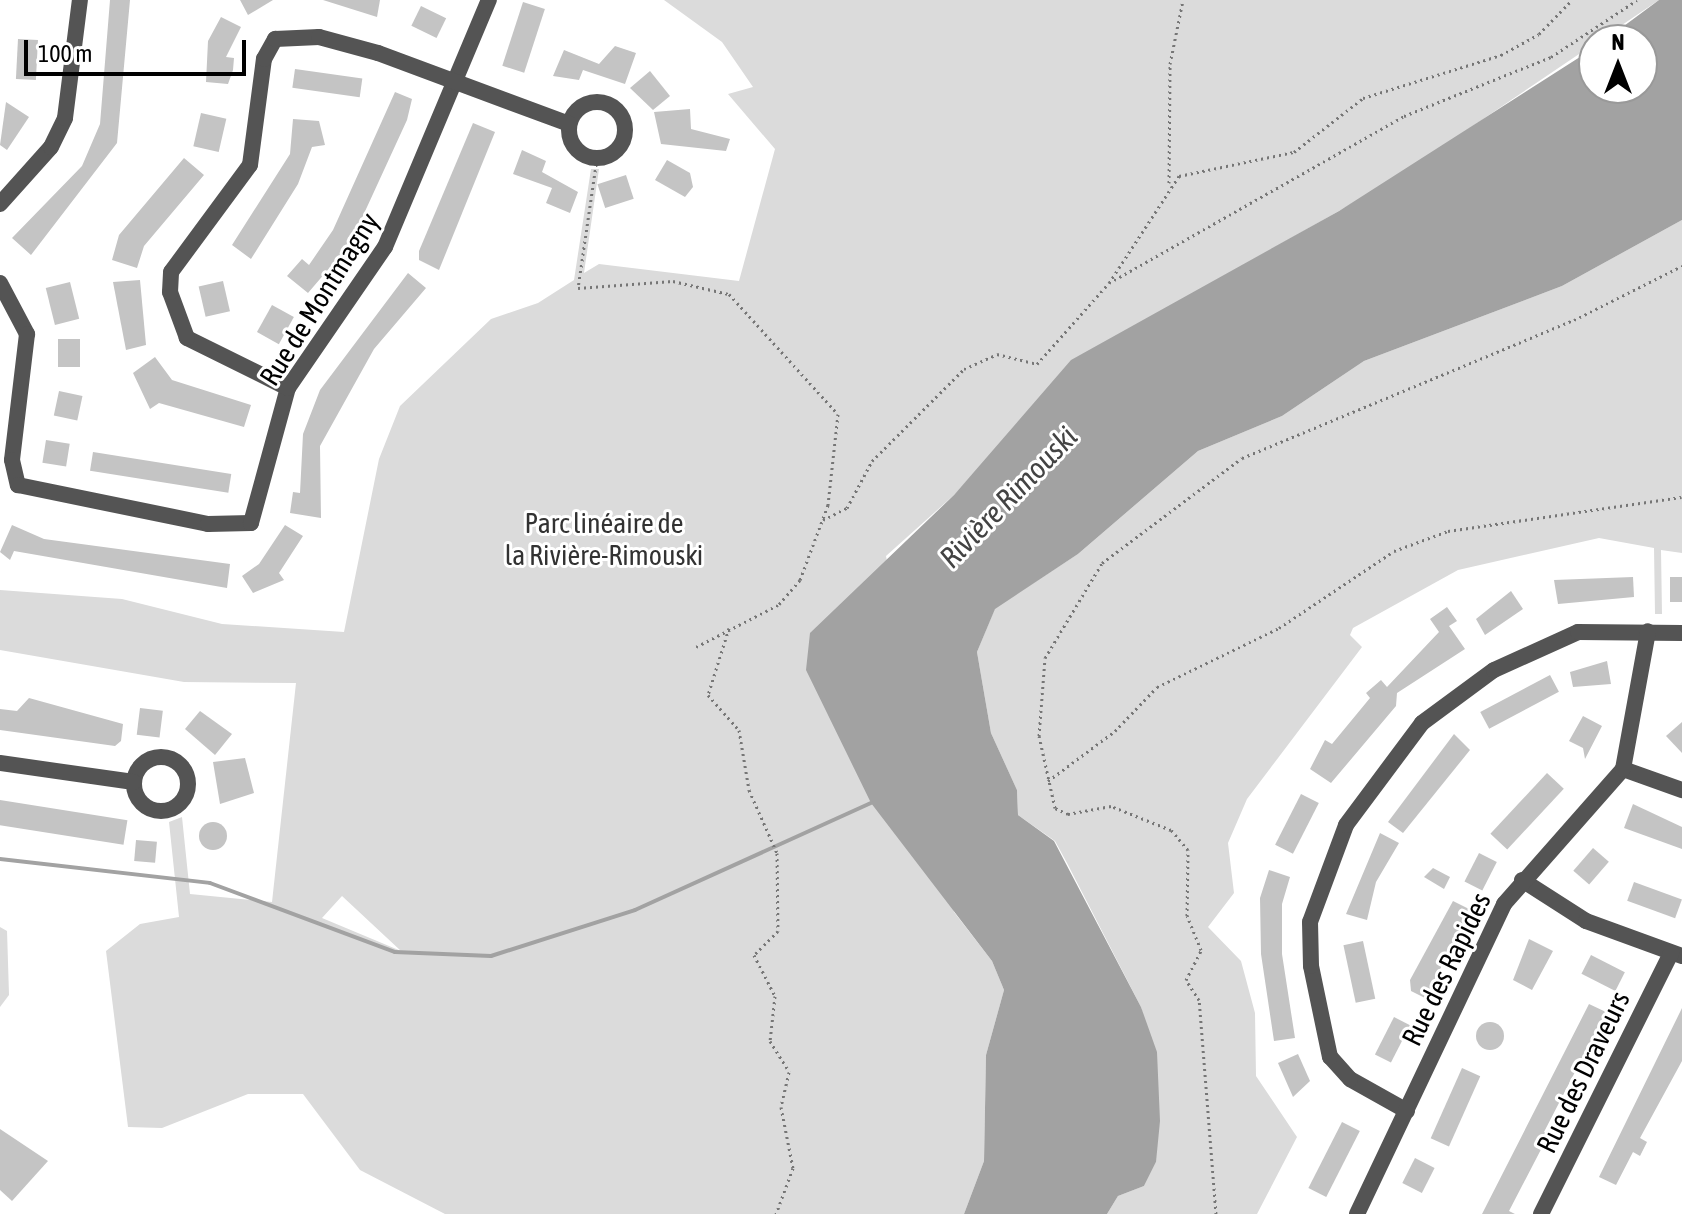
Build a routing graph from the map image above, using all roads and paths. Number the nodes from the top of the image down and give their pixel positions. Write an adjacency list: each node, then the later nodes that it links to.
1 (80, 0): 10 (street)
2 (489, 0): 6 (street, Rue de Montmagny)
3 (1183, 0): 9 (path)
4 (1572, 0): 9 (path)
5 (1637, 0): 13 (path)
6 (457, 82): 7 (street); 14 (street, Rue de Montmagny); 14 (street)
7 (569, 124): 8 (street); 8 (street)
8 (597, 158): 16 (path)
9 (1169, 183): 13 (path)
10 (0, 204)
11 (1682, 266): 23 (path)
12 (0, 283): 14 (street, Rue de Montmagny)
13 (1109, 283): 16 (path)
14 (288, 388)
15 (1682, 497): 23 (path)
16 (823, 520): 17 (path)
17 (729, 628): 20 (path); 29 (path)
18 (1648, 631): 19 (street); 22 (street); 28 (street)
19 (1682, 633)
20 (696, 647)
21 (0, 763): 24 (street)
22 (1623, 769): 25 (street); 26 (street, Rue des Rapides)
23 (1048, 781): 30 (path)
24 (134, 782)
25 (1682, 790)
26 (1522, 880): 27 (street); 28 (street, Rue des Rapides)
27 (1677, 954): 32 (street, Rue des Draveurs)
28 (1407, 1111): 31 (street, Rue des Rapides)
29 (776, 1214)
30 (1216, 1214)
31 (1357, 1214)
32 (1541, 1214)

